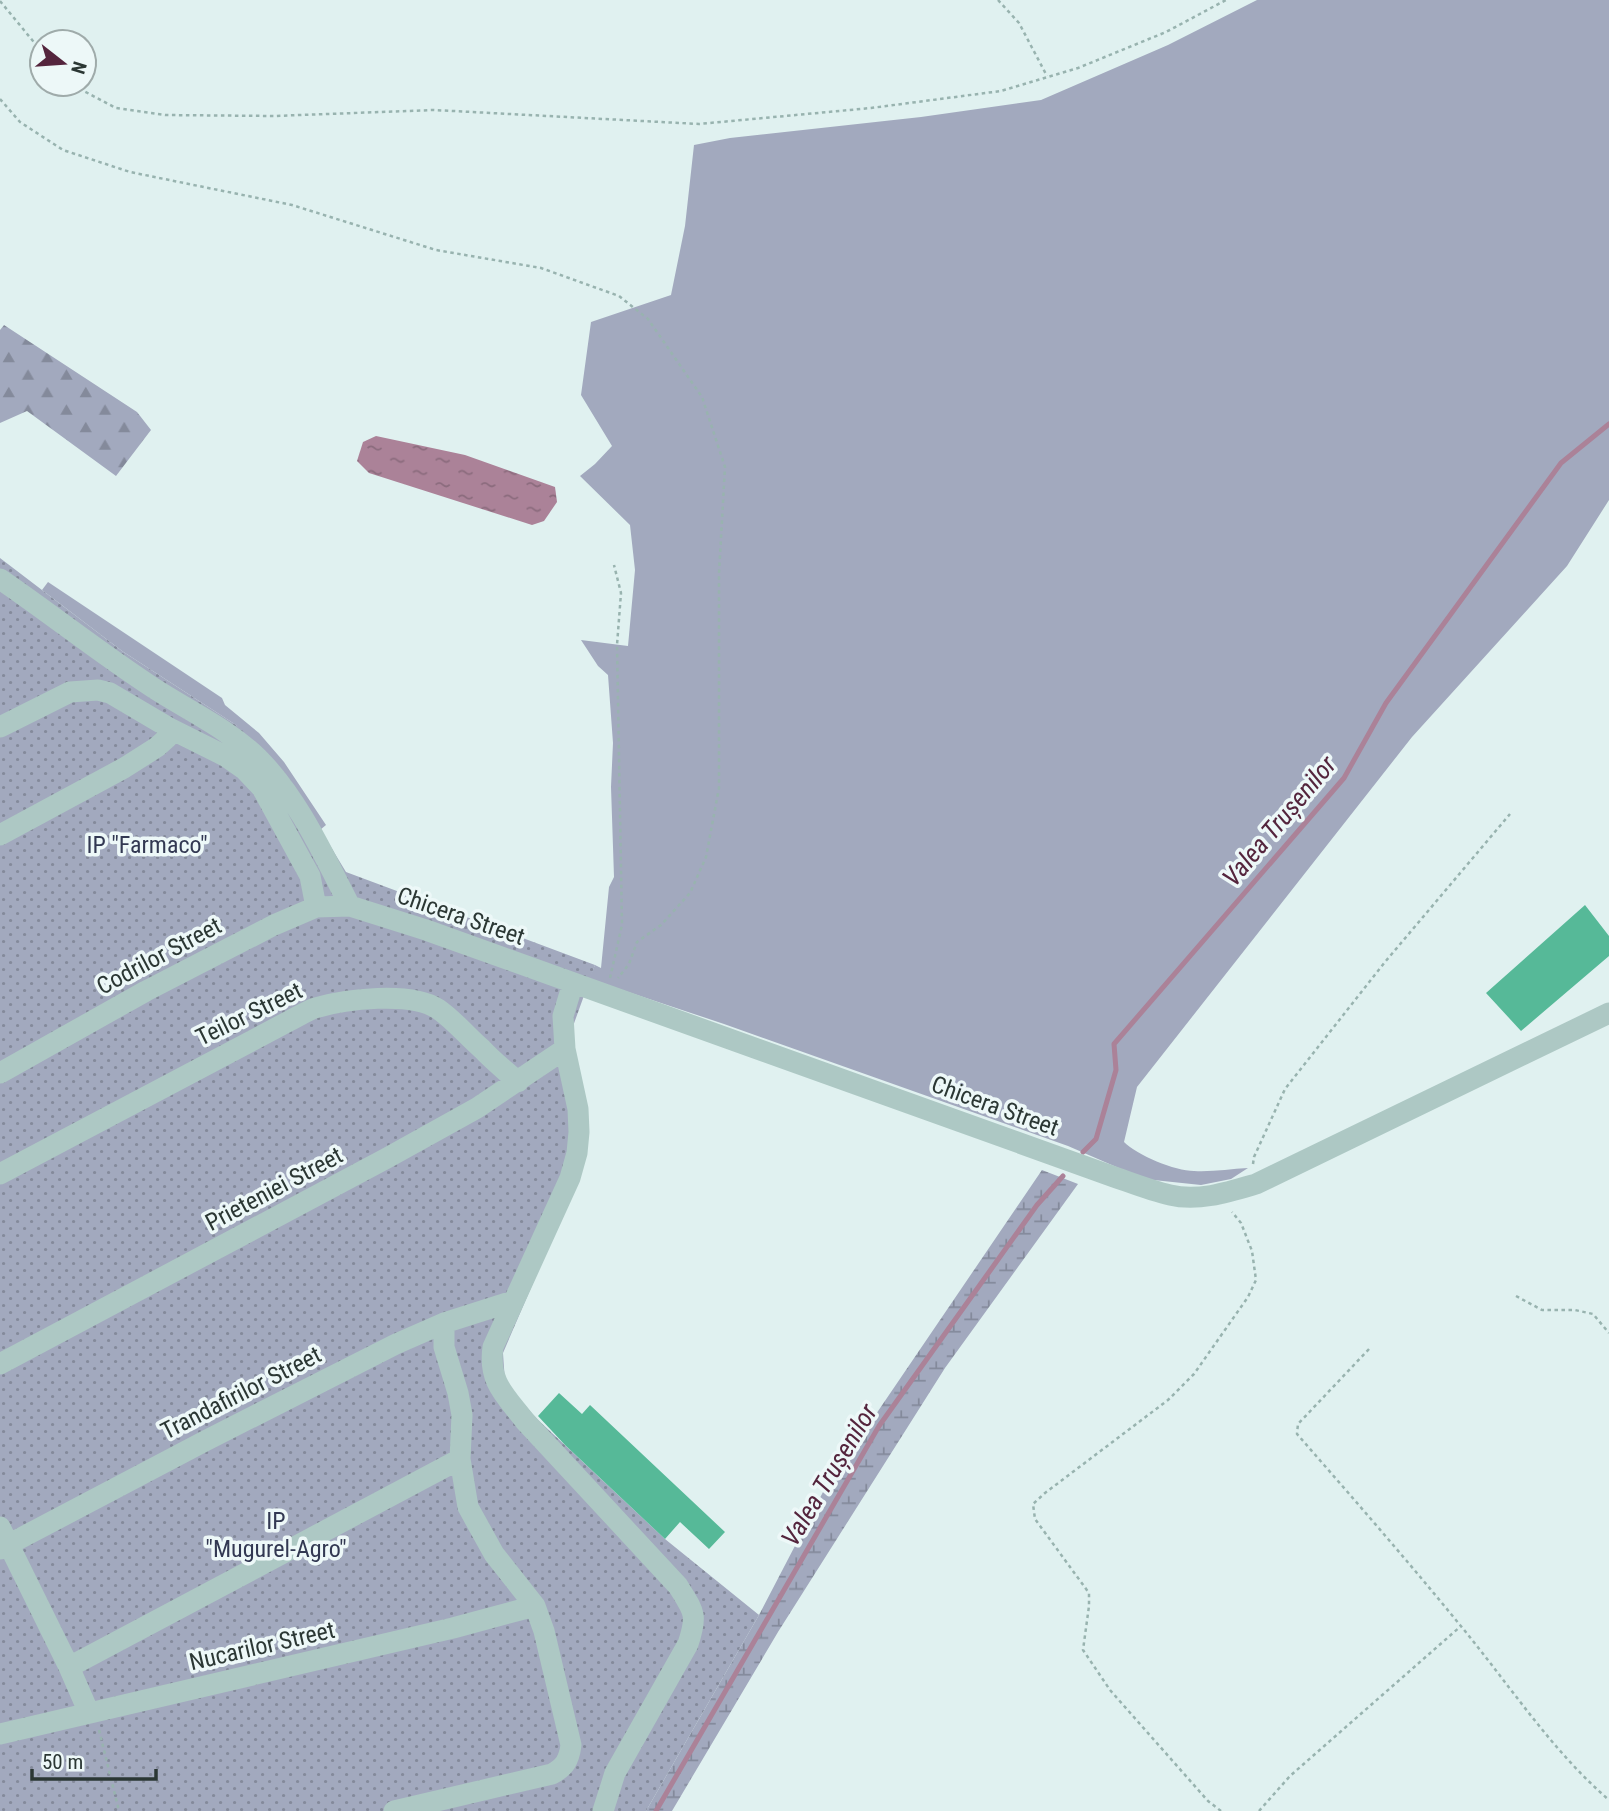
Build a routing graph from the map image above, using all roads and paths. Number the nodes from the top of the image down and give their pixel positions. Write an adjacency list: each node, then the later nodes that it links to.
1 (998, 0): 5 (path)
2 (1226, 0): 5 (path)
3 (0, 1): 4 (path)
4 (28, 35)
5 (1048, 77): 6 (path)
6 (98, 98)
7 (0, 99): 17 (path)
8 (614, 565): 17 (path)
9 (0, 579): 14 (street)
10 (0, 727): 11 (street)
11 (171, 729): 13 (street); 15 (street)
12 (1510, 814): 23 (path)
13 (0, 835)
14 (350, 906): 15 (street, Codrilor Street); 16 (street, Chicera Street)
15 (316, 907): 20 (street, Codrilor Street)
16 (573, 983): 17 (street, Chicera Street); 19 (street)
17 (606, 995): 24 (street, Chicera Street)
18 (1609, 1013): 23 (street, Chicera Street)
19 (565, 1049): 21 (street, Prieteniei Street); 26 (street)
20 (0, 1073)
21 (518, 1082): 22 (street, Teilor Street); 30 (street, Prieteniei Street)
22 (0, 1174)
23 (1252, 1185): 24 (street, Chicera Street)
24 (1220, 1195): 42 (path)
25 (1516, 1296): 28 (path)
26 (513, 1301): 27 (street, Trandafirilor Street); 41 (street)
27 (444, 1323): 31 (street); 32 (street, Trandafirilor Street)
28 (1609, 1333)
29 (1369, 1349): 34 (path)
30 (0, 1363)
31 (460, 1459): 33 (street); 35 (street)
32 (3, 1540): 35 (street)
33 (535, 1606): 36 (street, Nucarilor Street); 40 (street)
34 (1461, 1626): 38 (path); 43 (path)
35 (69, 1667): 36 (street)
36 (89, 1713): 37 (street, Nucarilor Street); 39 (path)
37 (0, 1734)
38 (1609, 1800)
39 (119, 1811)
40 (394, 1811)
41 (603, 1811)
42 (1221, 1811)
43 (1259, 1811)

